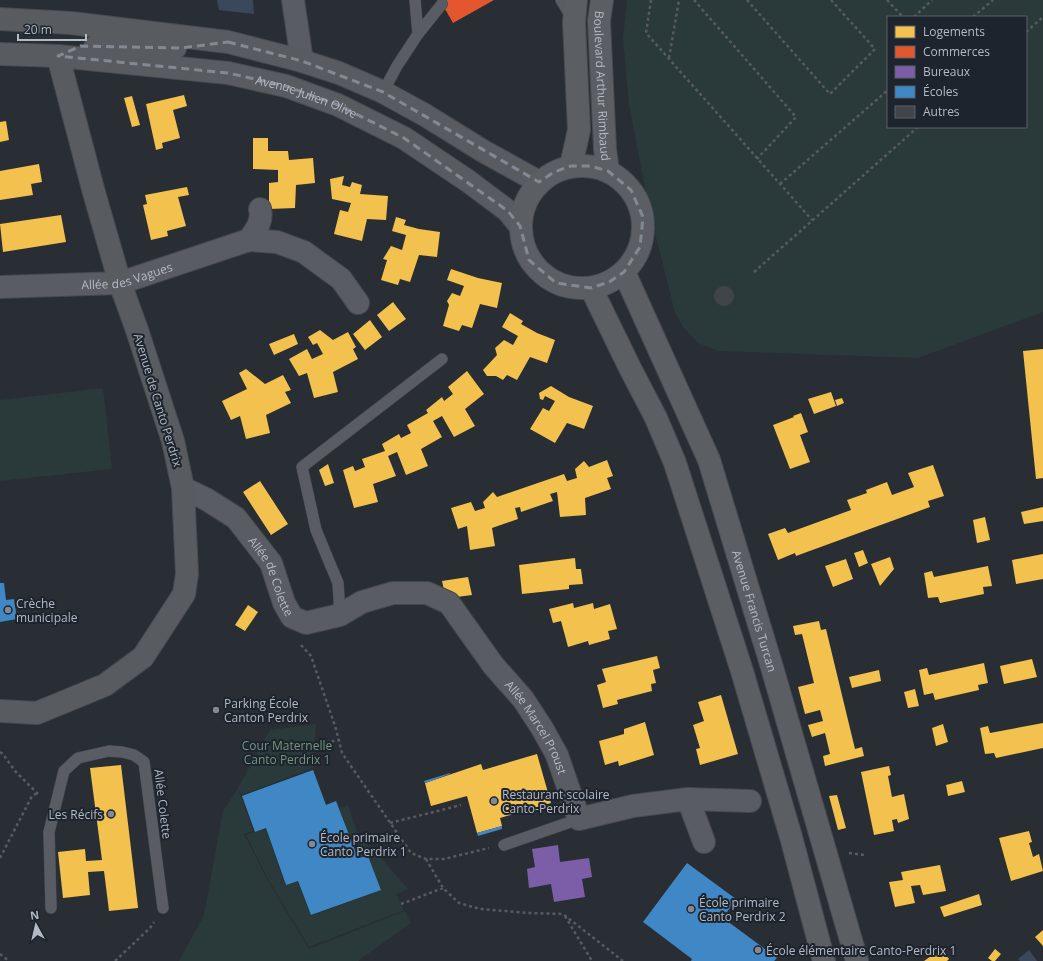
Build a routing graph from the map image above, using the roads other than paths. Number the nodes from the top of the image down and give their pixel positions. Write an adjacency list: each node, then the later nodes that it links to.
1 (293, 0): 13 (street)
2 (415, 0): 9 (lane)
3 (561, 0): 8 (lane)
4 (576, 0): 8 (main road)
5 (602, 0): 16 (main road, Boulevard Arthur Rimbaud)
6 (442, 4): 9 (lane)
7 (0, 19): 10 (main road, Avenue Julien Olive)
8 (574, 22): 15 (main road)
9 (418, 34): 14 (lane)
10 (228, 42): 12 (main road, Avenue Julien Olive); 13 (main road, Avenue Julien Olive)
11 (0, 54): 12 (main road, Avenue Julien Olive)
12 (58, 56): 19 (main road, Avenue Julien Olive); 22 (main road, Avenue de Canto Perdrix)
13 (302, 61): 14 (main road, Avenue Julien Olive)
14 (383, 92): 17 (main road, Avenue Julien Olive)
15 (571, 166): 16 (main road); 17 (main road)
16 (608, 171): 21 (main road)
17 (539, 182): 19 (main road)
18 (260, 209): 20 (street)
19 (520, 226): 24 (main road)
20 (249, 240): 22 (street, Allée des Vagues); 25 (street, Allée des Vagues)
21 (624, 272): 24 (main road); 39 (main road, Avenue Francis Turcan)
22 (120, 282): 23 (street, Allée des Vagues); 27 (main road, Avenue de Canto Perdrix)
23 (0, 287)
24 (591, 288): 38 (main road)
25 (358, 302)
26 (442, 359): 29 (lane)
27 (183, 488): 29 (street, Allée de Colette); 30 (main road, Avenue de Canto Perdrix)
28 (393, 594): 29 (street, Allée de Colette); 33 (street, Allée Marcel Proust)
29 (340, 615)
30 (0, 711)
31 (688, 799): 32 (street); 33 (street); 34 (street)
32 (750, 802)
33 (579, 819): 35 (lane)
34 (704, 842)
35 (504, 845)
36 (51, 908): 37 (lane, Allée Colette)
37 (163, 908)
38 (824, 961)
39 (857, 961)

